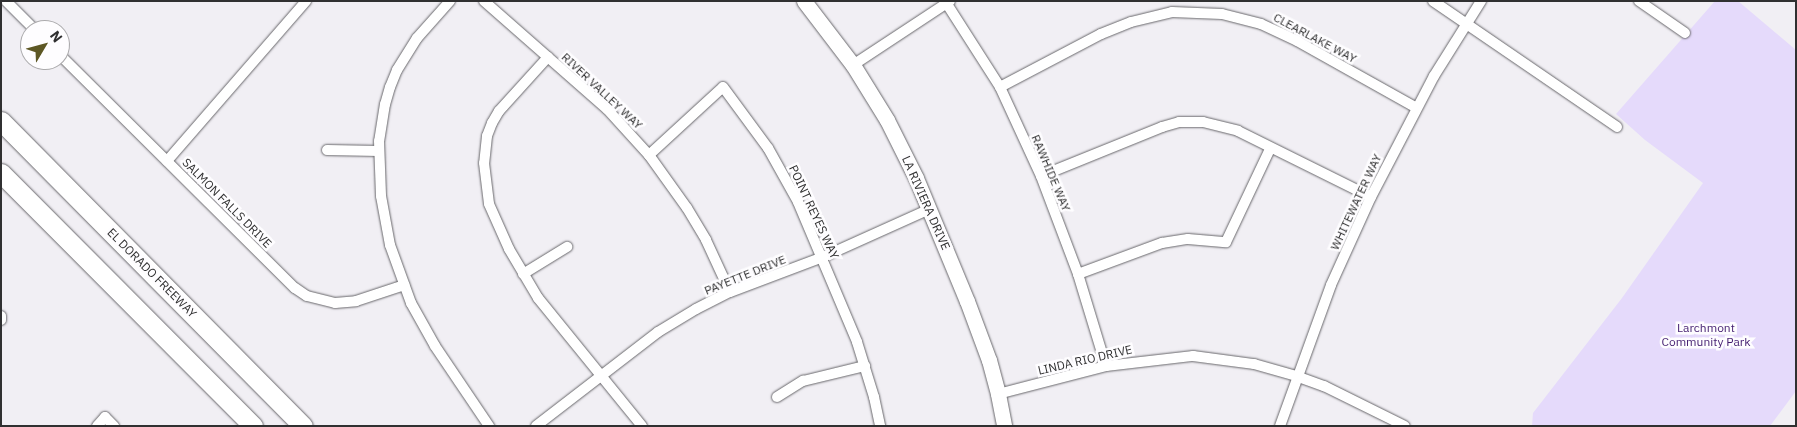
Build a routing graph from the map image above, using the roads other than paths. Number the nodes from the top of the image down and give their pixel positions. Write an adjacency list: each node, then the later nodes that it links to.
1 (6, 1): 10 (street)
2 (306, 1): 24 (street)
3 (450, 1): 22 (street)
4 (484, 1): 13 (street, RIVER VALLEY WAY)
5 (804, 1): 15 (street, LA RIVIERA DRIVE)
6 (1433, 1): 11 (street)
7 (1481, 1): 11 (street, WHITEWATER WAY)
8 (1639, 1): 12 (street)
9 (947, 2): 15 (street); 16 (street, RAWHIDE WAY)
10 (25, 20)
11 (1466, 24): 17 (street, WHITEWATER WAY); 19 (street)
12 (1685, 32)
13 (548, 57): 23 (street, RIVER VALLEY WAY); 31 (street)
14 (70, 65): 24 (street, SALMON FALLS DRIVE)
15 (853, 65): 28 (street, LA RIVIERA DRIVE)
16 (1000, 88): 17 (street, CLEARLAKE WAY); 26 (street, RAWHIDE WAY)
17 (1417, 108): 27 (street, WHITEWATER WAY)
18 (1, 121): 44 (highway, EL DORADO FREEWAY)
19 (1617, 127)
20 (1270, 149): 26 (street); 27 (street); 32 (street)
21 (327, 150): 22 (street)
22 (379, 151): 33 (street)
23 (649, 155): 30 (street, POINT REYES WAY); 34 (street, RIVER VALLEY WAY)
24 (167, 161): 33 (street, SALMON FALLS DRIVE)
25 (1, 173): 43 (highway)
26 (1040, 176): 32 (street, RAWHIDE WAY)
27 (1371, 197): 38 (street, WHITEWATER WAY)
28 (930, 209): 30 (street, PAYETTE DRIVE); 39 (street, LA RIVIERA DRIVE)
29 (567, 247): 31 (street)
30 (823, 258): 34 (street, PAYETTE DRIVE); 35 (street, POINT REYES WAY)
31 (523, 274): 37 (street)
32 (1078, 274): 36 (street, RAWHIDE WAY)
33 (404, 285): 45 (street)
34 (730, 292): 37 (street, PAYETTE DRIVE)
35 (865, 366): 40 (street); 48 (street, POINT REYES WAY)
36 (1106, 366): 38 (street, LINDA RIO DRIVE); 39 (street, LINDA RIO DRIVE)
37 (601, 376): 46 (street, PAYETTE DRIVE); 47 (street)
38 (1296, 376): 50 (street, WHITEWATER WAY); 51 (street, LINDA RIO DRIVE)
39 (998, 394): 49 (street, LA RIVIERA DRIVE)
40 (777, 397)
41 (97, 426): 42 (street)
42 (114, 426)
43 (253, 426)
44 (303, 426)
45 (489, 426)
46 (536, 426)
47 (642, 426)
48 (880, 426)
49 (1004, 426)
50 (1280, 426)
51 (1405, 426)

